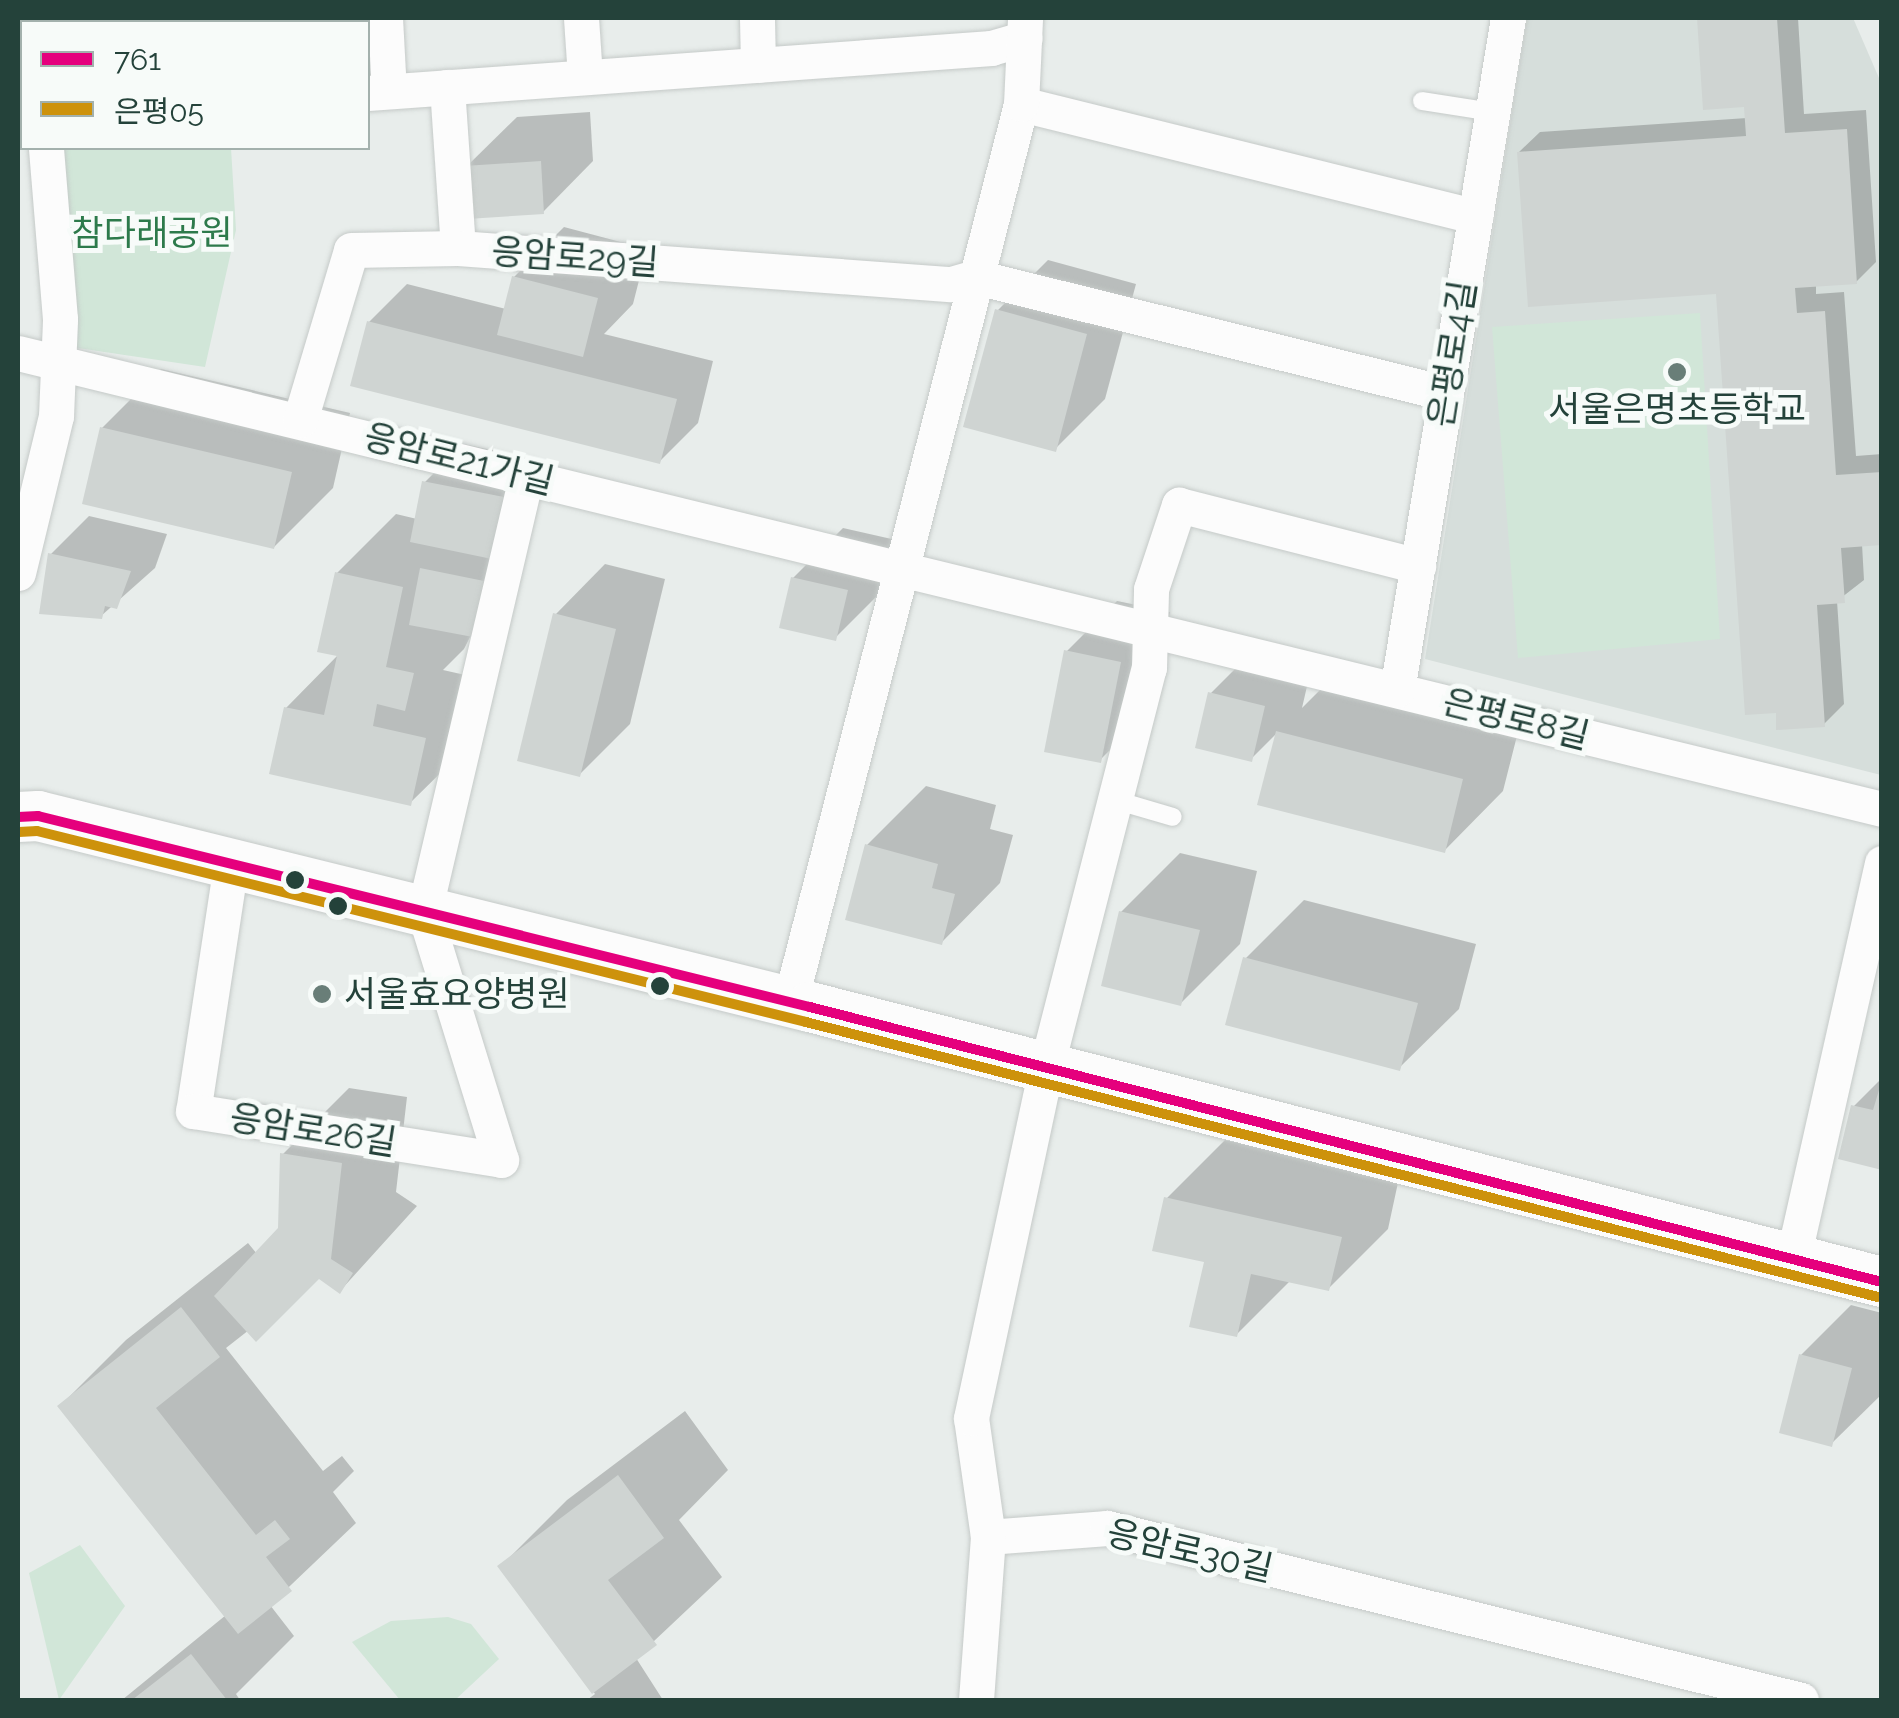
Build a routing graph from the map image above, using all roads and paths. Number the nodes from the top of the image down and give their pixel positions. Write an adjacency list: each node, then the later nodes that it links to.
1 (384, 18): 11 (street)
2 (581, 18): 9 (street)
3 (757, 18): 8 (street)
4 (1508, 18): 14 (street, 은평로4길)
5 (36, 19): 6 (street)
6 (18, 20)
7 (1026, 28): 8 (street); 13 (street)
8 (758, 65): 9 (street)
9 (585, 77): 10 (street)
10 (448, 87): 11 (street); 17 (street)
11 (378, 92)
12 (1422, 101): 14 (lane)
13 (1021, 104): 16 (street); 18 (street)
14 (1492, 112): 16 (street, 은평로4길)
15 (46, 150): 20 (street)
16 (1475, 216): 21 (street, 은평로4길)
17 (458, 248): 18 (street, 응암로29길); 22 (street, 응암로29길)
18 (976, 277): 21 (street, 응암로29길); 26 (street)
19 (18, 353): 20 (street, 응암로21가길)
20 (58, 362): 22 (street, 응암로21가길); 24 (street)
21 (1446, 393): 25 (street, 은평로4길)
22 (300, 420): 23 (street, 응암로21가길)
23 (526, 476): 26 (street, 응암로21가길); 36 (street)
24 (26, 499): 27 (street)
25 (1418, 566): 28 (street); 29 (street, 은평로4길)
26 (900, 568): 28 (street, 은평로8길); 37 (street)
27 (18, 573)
28 (1150, 629): 29 (street, 은평로8길); 30 (street)
29 (1397, 690): 31 (street, 은평로8길)
30 (1115, 800): 33 (lane); 38 (street)
31 (1882, 809)
32 (18, 817): 35 (main road)
33 (1173, 817)
34 (1882, 863): 39 (street)
35 (232, 864): 36 (main road); 36 (street, 응암로26길)
36 (424, 912): 37 (main road)
37 (790, 1002): 38 (main road)
38 (1046, 1068): 39 (main road); 41 (street)
39 (1792, 1258): 40 (main road)
40 (1882, 1282)
41 (988, 1537): 42 (street); 43 (street, 응암로30길)
42 (976, 1700)
43 (1802, 1700)

